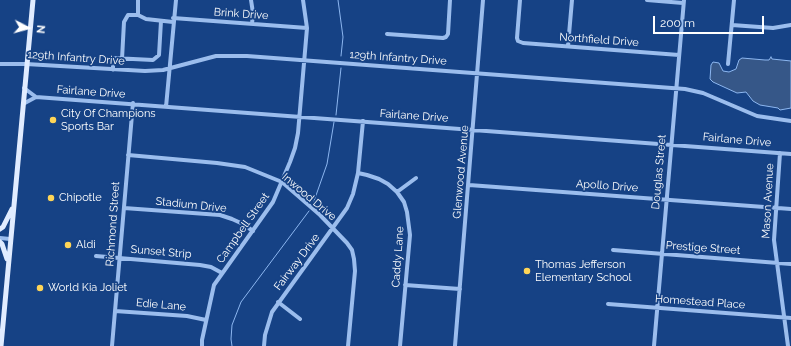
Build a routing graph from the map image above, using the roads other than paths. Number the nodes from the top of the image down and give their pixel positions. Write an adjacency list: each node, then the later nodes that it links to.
1 (33, 0): 26 (main road)
2 (138, 0): 13 (street)
3 (176, 0): 15 (street)
4 (251, 0): 16 (street)
5 (303, 0): 19 (street, Campbell Street)
6 (450, 0): 20 (street)
7 (484, 0): 30 (street, Glenwood Avenue)
8 (520, 0): 21 (street, Northfield Drive)
9 (572, 0): 21 (street)
10 (648, 0): 12 (street)
11 (734, 0): 17 (street)
12 (684, 1): 22 (street, Douglas Street)
13 (138, 15): 14 (street, Brink Drive); 23 (street)
14 (161, 20): 15 (street, Brink Drive); 23 (street)
15 (173, 20): 16 (street, Brink Drive); 28 (street)
16 (252, 24): 19 (street, Brink Drive)
17 (732, 25): 18 (street); 27 (street)
18 (791, 25)
19 (308, 28): 24 (street, Campbell Street)
20 (388, 34)
21 (568, 46): 22 (street, Northfield Drive)
22 (679, 55): 32 (street, Douglas Street)
23 (122, 58): 29 (street)
24 (305, 60): 28 (street, 129th Infantry Drive); 30 (street, 129th Infantry Drive); 37 (street, Campbell Street)
25 (0, 64): 26 (street, 129th Infantry Drive)
26 (26, 64): 29 (street, 129th Infantry Drive); 31 (main road)
27 (728, 64)
28 (169, 68): 29 (street, 129th Infantry Drive); 36 (street)
29 (113, 70)
30 (477, 73): 32 (street, 129th Infantry Drive); 40 (street, Glenwood Avenue)
31 (24, 88): 33 (street); 35 (main road)
32 (676, 88): 39 (street, 129th Infantry Drive); 41 (street, Douglas Street)
33 (36, 97): 34 (street, Fairlane Drive); 35 (street)
34 (133, 103): 36 (street, Fairlane Drive); 44 (street, Richmond Street)
35 (23, 104): 51 (main road)
36 (166, 106): 37 (street, Fairlane Drive)
37 (300, 116): 38 (street, Fairlane Drive); 47 (street, Campbell Street)
38 (363, 121): 40 (street, Fairlane Drive); 45 (street, Fairway Drive)
39 (791, 121)
40 (473, 129): 41 (street, Fairlane Drive); 48 (street, Glenwood Avenue)
41 (672, 144): 42 (street, Fairlane Drive); 50 (street, Douglas Street)
42 (780, 153): 43 (street, Fairlane Drive); 53 (street, Mason Avenue)
43 (791, 154)
44 (128, 155): 47 (street, Inwood Drive); 52 (street, Richmond Street)
45 (358, 174): 49 (street, Caddy Lane); 56 (street, Fairway Drive)
46 (416, 178): 49 (street)
47 (282, 182): 56 (street, Inwood Drive); 57 (street, Campbell Street)
48 (469, 185): 50 (street, Apollo Drive); 70 (street, Glenwood Avenue)
49 (397, 192): 69 (street, Caddy Lane)
50 (666, 200): 53 (street, Apollo Drive); 62 (street, Douglas Street)
51 (13, 206): 55 (main road); 59 (main road)
52 (124, 208): 57 (street, Stadium Drive); 64 (street, Richmond Street)
53 (776, 208): 54 (street, Apollo Drive); 66 (street, Mason Avenue)
54 (791, 209)
55 (0, 229)
56 (334, 229): 71 (street, Fairway Drive); 83 (street, Inwood Drive)
57 (253, 231): 68 (street, Campbell Street)
58 (0, 238): 59 (street)
59 (10, 238): 65 (main road)
60 (0, 242): 65 (main road)
61 (613, 250): 62 (street, Prestige Street)
62 (661, 254): 66 (street, Prestige Street); 73 (street, Douglas Street)
63 (96, 256): 64 (street, Sunset Strip)
64 (120, 258): 68 (street, Sunset Strip); 74 (street, Richmond Street)
65 (8, 262): 79 (main road)
66 (777, 263): 67 (street, Prestige Street); 75 (street, Mason Avenue)
67 (791, 264)
68 (222, 273): 78 (street, Campbell Street)
69 (405, 285): 70 (street); 84 (street, Caddy Lane)
70 (460, 289): 85 (street, Glenwood Avenue)
71 (278, 302): 77 (street); 82 (street, Fairway Drive)
72 (608, 304): 73 (street, Homestead Place)
73 (657, 308): 75 (street, Homestead Place); 86 (street, Douglas Street)
74 (115, 311): 78 (street, Edie Lane); 80 (street, Richmond Street)
75 (785, 318): 76 (street, Homestead Place); 87 (street, Mason Avenue)
76 (791, 318)
77 (300, 319)
78 (206, 320): 81 (street, Campbell Street)
79 (1, 346)
80 (112, 346)
81 (202, 346)
82 (264, 346)
83 (348, 346)
84 (400, 346)
85 (455, 346)
86 (654, 346)
87 (788, 346)

